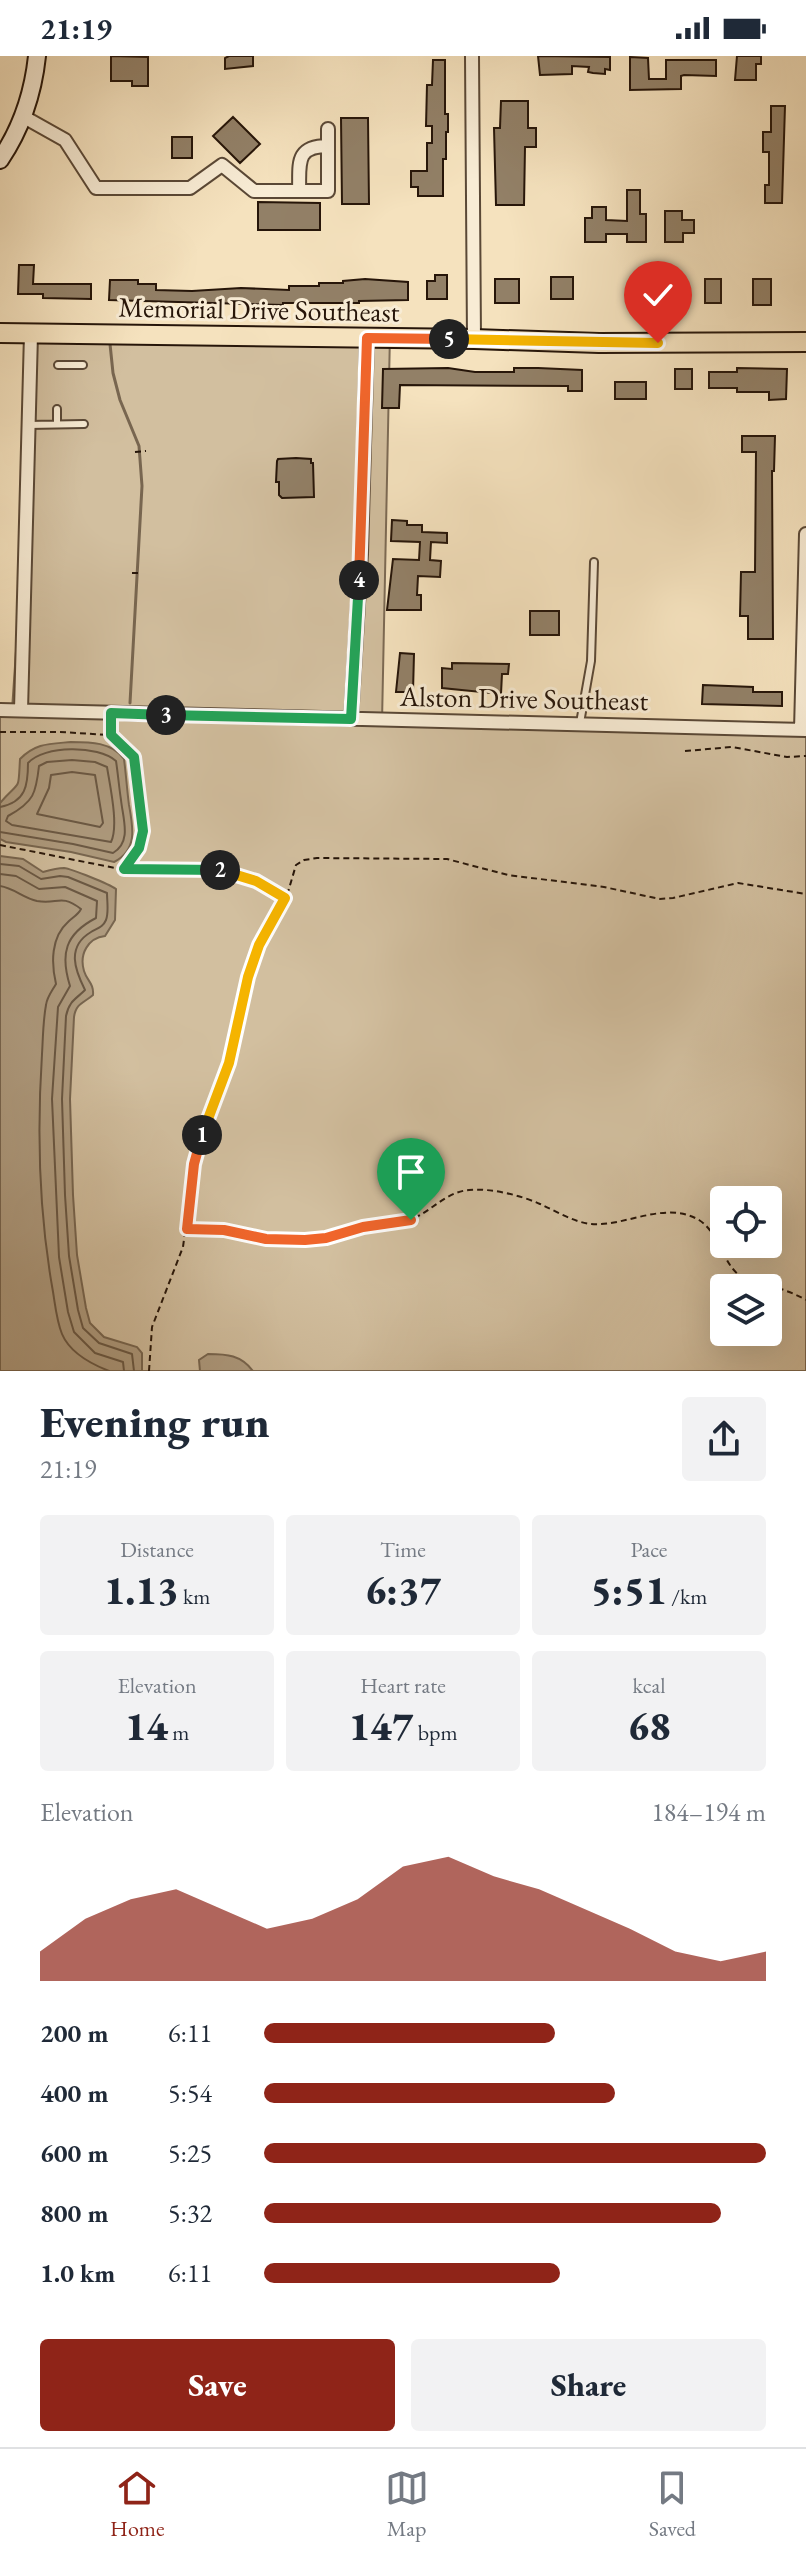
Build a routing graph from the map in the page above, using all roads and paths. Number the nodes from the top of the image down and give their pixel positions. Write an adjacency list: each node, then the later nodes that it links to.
1 (37, 56): 3 (street)
2 (472, 56): 11 (street)
3 (24, 117): 6 (street); 7 (street)
4 (328, 129): 5 (street)
5 (328, 146): 7 (street); 7 (street)
6 (0, 160)
7 (299, 191)
8 (0, 333): 9 (main road, Memorial Drive Southeast)
9 (31, 334): 10 (main road, Memorial Drive Southeast); 18 (street)
10 (367, 338): 11 (main road, Memorial Drive Southeast); 28 (street)
11 (474, 339): 12 (main road, Memorial Drive Southeast)
12 (806, 342)
13 (58, 365): 14 (lane)
14 (83, 365)
15 (57, 409): 16 (lane)
16 (57, 424): 17 (lane); 18 (lane)
17 (84, 424)
18 (28, 425): 26 (street)
19 (146, 451): 20 (path)
20 (135, 452)
21 (806, 534): 30 (street)
22 (594, 562): 29 (lane)
23 (132, 573): 24 (path)
24 (142, 573)
25 (0, 710): 26 (street, Alston Drive Southeast)
26 (21, 710): 27 (street, Alston Drive Southeast)
27 (111, 713): 28 (street, Alston Drive Southeast); 32 (path)
28 (351, 719): 29 (street, Alston Drive Southeast)
29 (580, 723): 30 (street, Alston Drive Southeast)
30 (803, 730)
31 (0, 732): 32 (path)
32 (111, 735): 36 (path)
33 (685, 751): 34 (path)
34 (806, 756)
35 (0, 845): 36 (path)
36 (124, 869): 38 (path)
37 (806, 894): 38 (path)
38 (285, 898): 39 (path)
39 (187, 1229): 40 (path); 41 (path)
40 (806, 1300)
41 (149, 1371)

